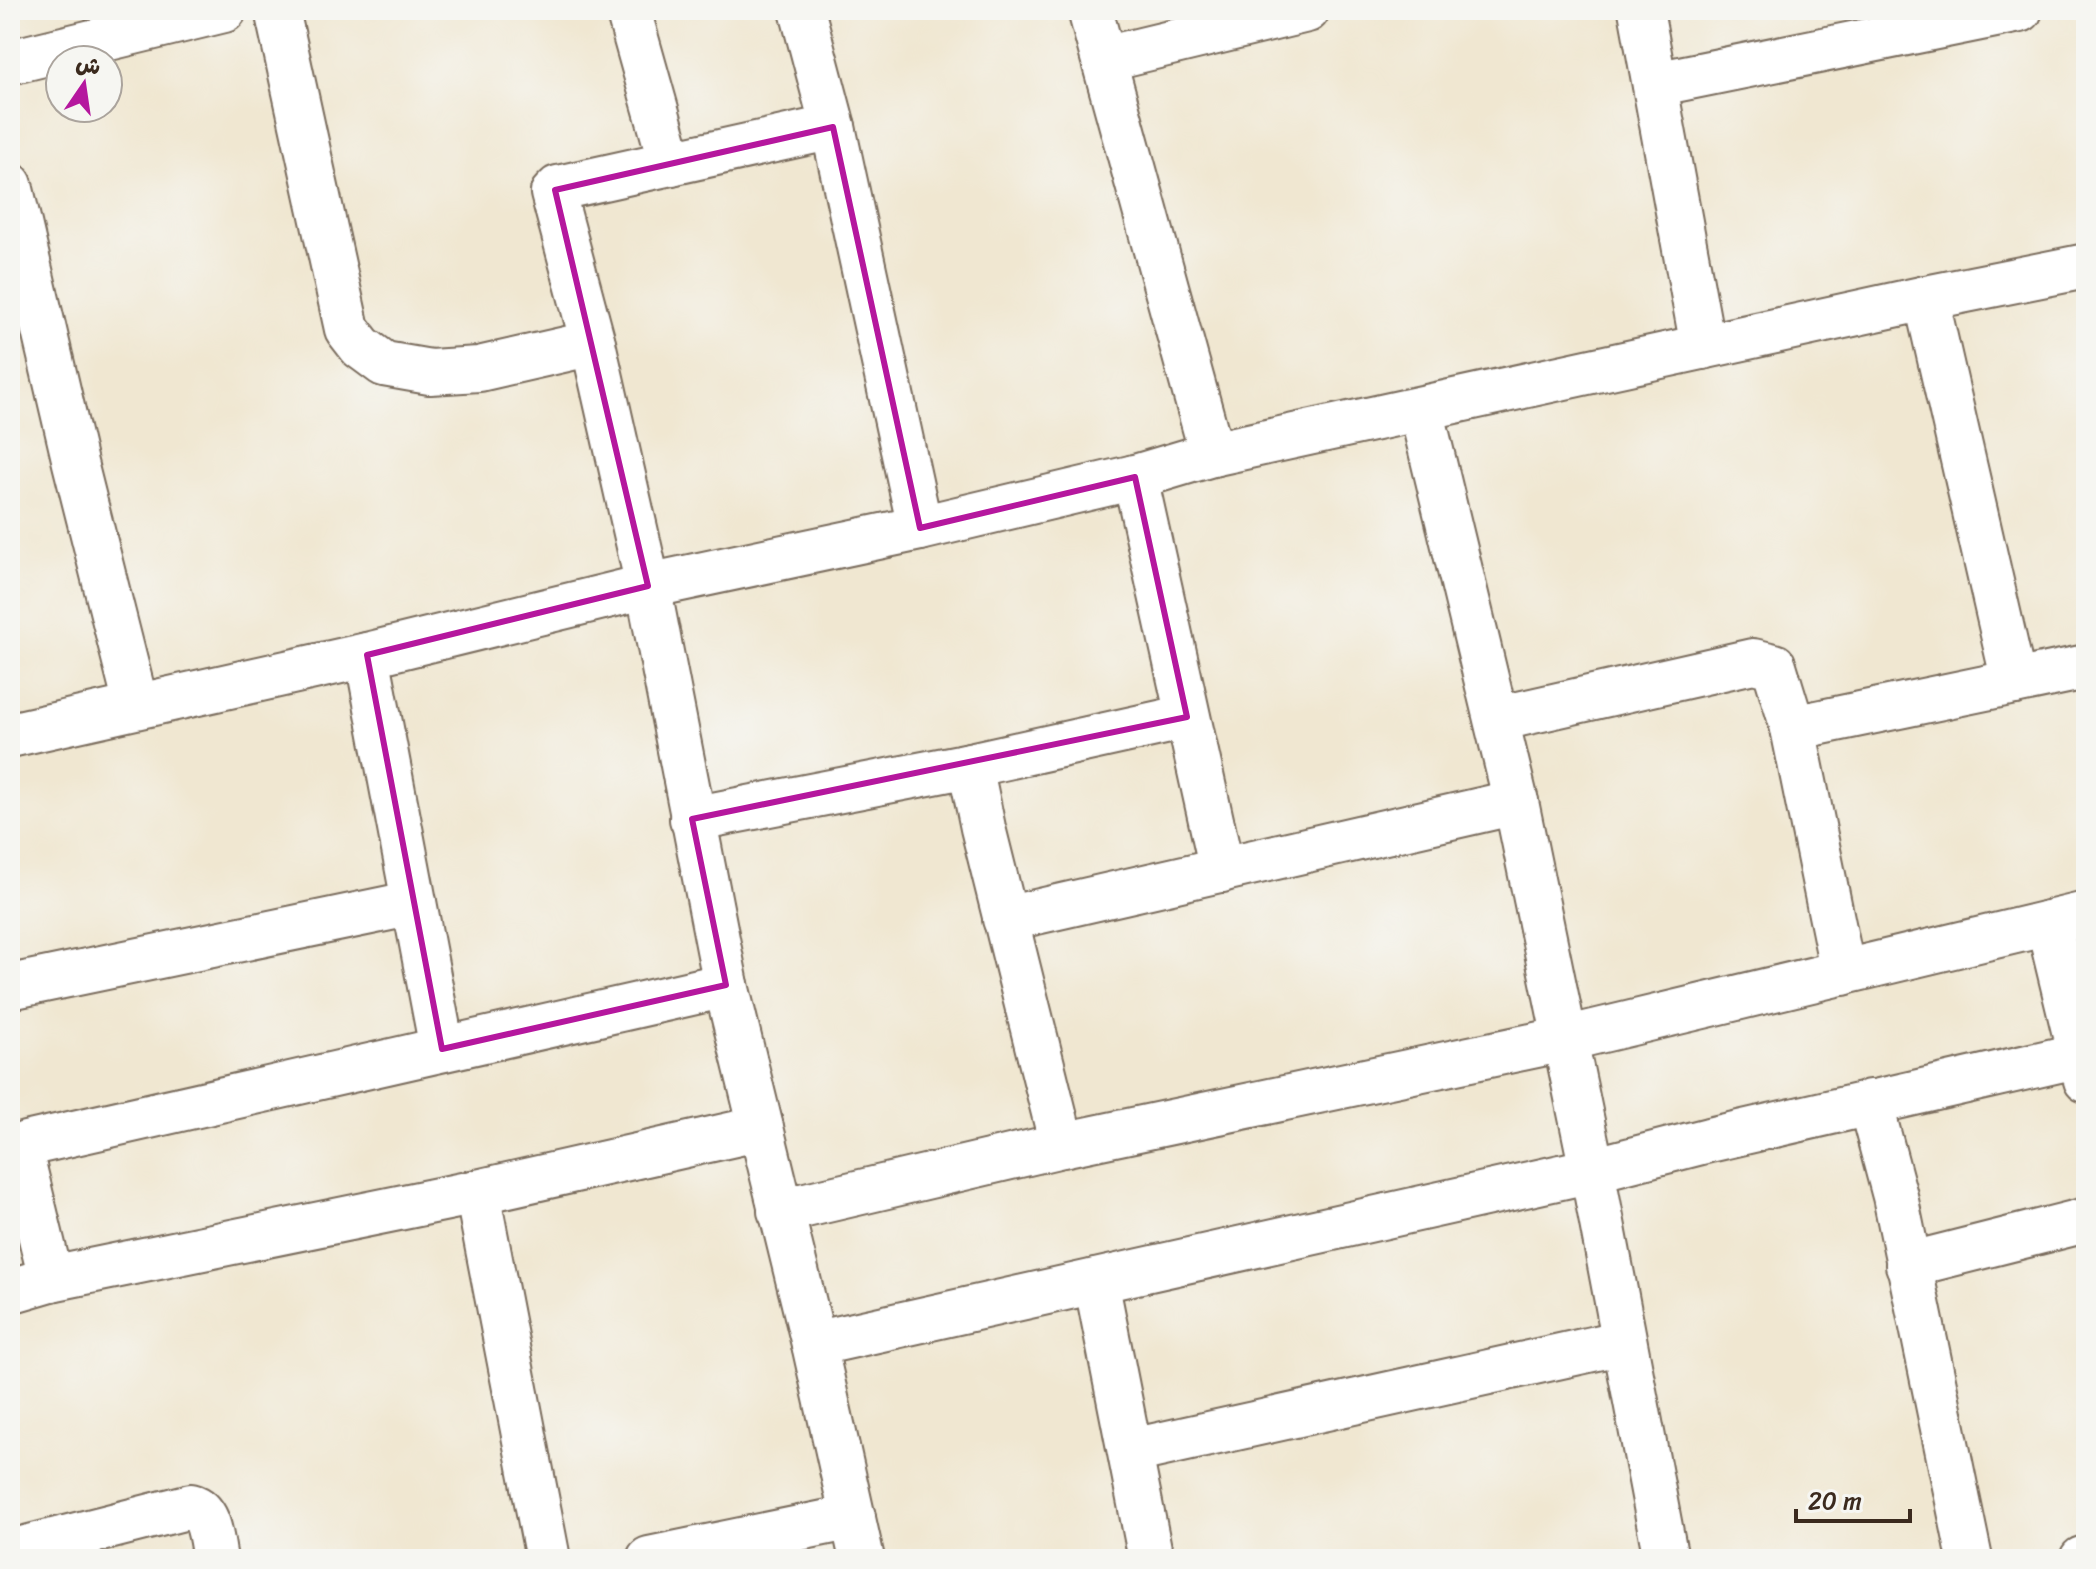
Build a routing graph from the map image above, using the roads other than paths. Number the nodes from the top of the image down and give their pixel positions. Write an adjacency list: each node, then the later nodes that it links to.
1 (224, 10): 11 (street)
2 (277, 10): 18 (street)
3 (628, 10): 14 (street)
4 (802, 10): 13 (street)
5 (1090, 10): 10 (street)
6 (1307, 10): 10 (street)
7 (1641, 10): 12 (street)
8 (2020, 10): 9 (street)
9 (1867, 25): 12 (street)
10 (1104, 59): 21 (street)
11 (10, 62)
12 (1655, 84): 19 (street)
13 (833, 127): 14 (street); 23 (street)
14 (671, 163): 18 (street)
15 (10, 185): 28 (street)
16 (2086, 266): 17 (street)
17 (1926, 298): 19 (street); 27 (street)
18 (593, 343): 24 (street)
19 (1703, 347): 20 (street)
20 (1421, 409): 21 (street); 30 (street)
21 (1212, 454): 22 (street)
22 (1135, 477): 23 (street); 29 (street)
23 (920, 528): 24 (street)
24 (648, 586): 25 (street); 35 (street)
25 (367, 655): 28 (street); 37 (street)
26 (2086, 667): 27 (street)
27 (2014, 682): 31 (street)
28 (136, 705): 32 (street)
29 (1187, 717): 33 (street); 36 (street)
30 (1497, 719): 31 (street); 34 (street)
31 (1793, 728): 40 (street)
32 (10, 735)
33 (970, 765): 35 (street); 39 (street)
34 (1516, 802): 36 (street); 43 (street)
35 (692, 819): 41 (street)
36 (1222, 870): 39 (street)
37 (414, 903): 42 (street); 44 (street)
38 (2067, 918): 40 (street); 45 (street)
39 (1005, 919): 48 (street)
40 (1843, 973): 43 (street)
41 (726, 985): 44 (street); 47 (street)
42 (10, 987)
43 (1565, 1039): 48 (street); 49 (street)
44 (442, 1049): 55 (street)
45 (2083, 1067): 46 (street)
46 (1870, 1102): 49 (street); 53 (street)
47 (761, 1128): 50 (street); 51 (street)
48 (1062, 1145): 51 (street)
49 (1592, 1170): 54 (street); 56 (street)
50 (477, 1192): 55 (street); 62 (street)
51 (780, 1211): 57 (street)
52 (2086, 1220): 53 (street)
53 (1908, 1265): 67 (street)
54 (1096, 1281): 57 (street); 58 (street)
55 (30, 1285)
56 (1624, 1342): 58 (street); 66 (street)
57 (814, 1344): 59 (street)
58 (1132, 1451): 65 (street)
59 (853, 1517): 63 (street); 64 (street)
60 (10, 1552): 61 (street)
61 (215, 1559)
62 (548, 1559)
63 (649, 1559)
64 (862, 1559)
65 (1151, 1559)
66 (1666, 1559)
67 (1970, 1559)

